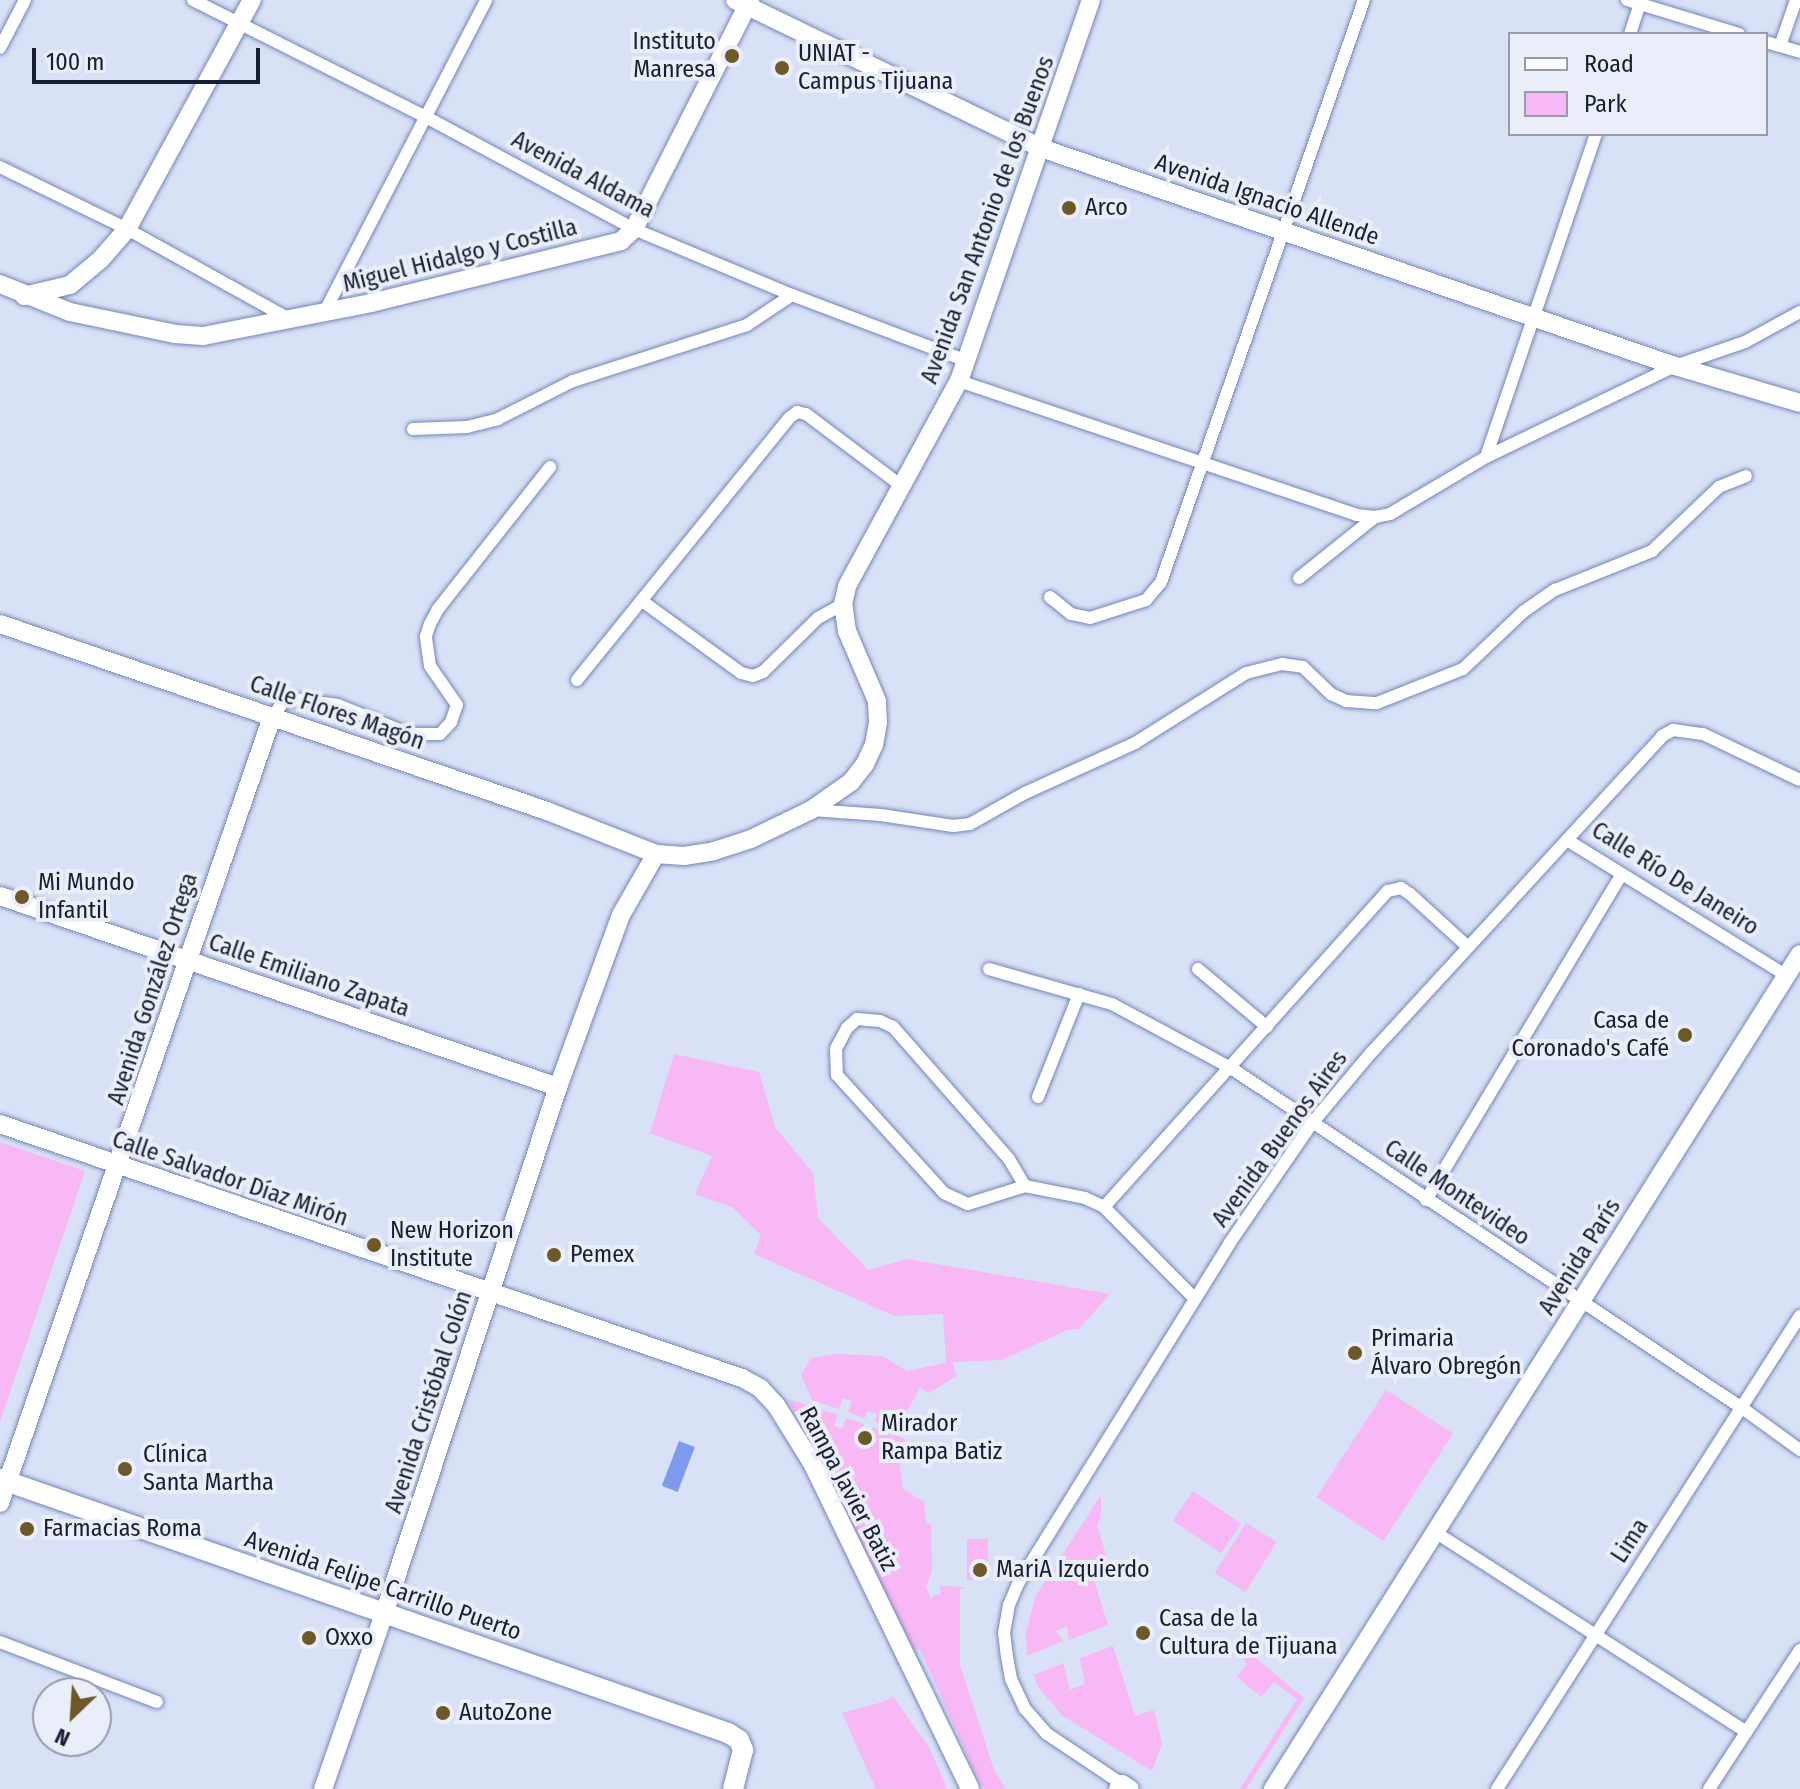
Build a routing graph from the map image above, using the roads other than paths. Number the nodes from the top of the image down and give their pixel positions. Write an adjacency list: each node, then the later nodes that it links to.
1 (25, 0): 15 (street)
2 (193, 0): 10 (street, Avenida Aldama)
3 (252, 0): 10 (main road)
4 (486, 0): 17 (street)
5 (1091, 0): 19 (main road, Avenida San Antonio de los Buenos)
6 (1364, 0): 23 (street)
7 (1796, 0): 14 (street)
8 (1636, 1): 11 (street); 12 (street)
9 (744, 2): 19 (main road, Avenida Ignacio Allende); 22 (main road)
10 (239, 23): 17 (street, Avenida Aldama); 21 (main road)
11 (1630, 32)
12 (1733, 32)
13 (1768, 43): 14 (street)
14 (1780, 46): 16 (street)
15 (0, 48)
16 (1800, 52)
17 (426, 117): 22 (street, Avenida Aldama); 28 (street)
18 (1595, 136): 29 (street)
19 (1041, 148): 23 (main road, Avenida Ignacio Allende); 31 (main road, Avenida San Antonio de los Buenos)
20 (0, 167): 21 (street)
21 (127, 229): 26 (main road); 30 (street)
22 (634, 229): 25 (street, Avenida Aldama); 28 (main road, Miguel Hidalgo y Costilla)
23 (1285, 231): 29 (main road, Avenida Ignacio Allende); 37 (street)
24 (0, 284): 26 (main road, Miguel Hidalgo y Costilla)
25 (792, 295): 31 (street, Avenida Aldama); 35 (street)
26 (24, 296): 30 (main road, Miguel Hidalgo y Costilla)
27 (1800, 312): 32 (street)
28 (324, 314): 30 (main road, Miguel Hidalgo y Costilla)
29 (1532, 318): 32 (main road, Avenida Ignacio Allende); 36 (street)
30 (292, 320)
31 (967, 361): 33 (main road, Avenida San Antonio de los Buenos)
32 (1675, 366): 34 (main road, Avenida Ignacio Allende); 36 (street)
33 (959, 381): 37 (street); 40 (main road, Avenida San Antonio de los Buenos)
34 (1800, 403)
35 (413, 429)
36 (1486, 457): 41 (street)
37 (1204, 465): 41 (street); 43 (street)
38 (550, 467): 48 (street)
39 (1746, 476): 50 (street)
40 (903, 487): 44 (street); 45 (main road, Avenida San Antonio de los Buenos)
41 (1375, 517): 42 (street)
42 (1299, 578)
43 (1050, 597)
44 (642, 601): 45 (street); 47 (street)
45 (843, 604): 50 (main road)
46 (0, 624): 48 (main road, Calle Flores Magón)
47 (577, 680)
48 (272, 717): 52 (main road, Calle Flores Magón); 57 (main road, Avenida González Ortega)
49 (1800, 780): 51 (street, Avenida Buenos Aires)
50 (811, 810): 52 (main road)
51 (1567, 840): 53 (street, Calle Río De Janeiro); 55 (street, Avenida Buenos Aires)
52 (656, 854): 64 (main road, Avenida Cristóbal Colón)
53 (1621, 875): 60 (street, Calle Río De Janeiro); 70 (street)
54 (0, 896): 57 (main road, Calle Emiliano Zapata)
55 (1467, 946): 62 (street); 66 (street, Avenida Buenos Aires)
56 (1800, 954): 60 (main road, Avenida París)
57 (188, 960): 64 (main road, Calle Emiliano Zapata); 68 (main road, Avenida González Ortega)
58 (989, 969): 61 (street, Calle Montevideo)
59 (1198, 969): 62 (street)
60 (1793, 980): 74 (main road, Avenida París)
61 (1079, 994): 63 (street, Calle Montevideo); 65 (street)
62 (1267, 1027): 63 (street)
63 (1231, 1068): 66 (street, Calle Montevideo); 71 (street)
64 (558, 1087): 72 (main road, Avenida Cristóbal Colón)
65 (1038, 1097)
66 (1313, 1122): 70 (street, Calle Montevideo); 73 (street, Avenida Buenos Aires)
67 (0, 1124): 68 (main road, Calle Salvador Díaz Mirón)
68 (119, 1166): 72 (main road, Calle Salvador Díaz Mirón); 78 (main road, Avenida González Ortega)
69 (1025, 1186): 69 (street); 71 (street)
70 (1426, 1200): 74 (street, Calle Montevideo)
71 (1104, 1207): 73 (street)
72 (489, 1294): 81 (main road, Avenida Cristóbal Colón); 90 (main road, Rampa Javier Batiz)
73 (1193, 1297): 87 (street, Avenida Buenos Aires)
74 (1580, 1302): 76 (street, Calle Montevideo); 80 (main road, Avenida París)
75 (1800, 1316): 76 (street, Lima)
76 (1742, 1408): 77 (street, Calle Montevideo); 82 (street, Lima)
77 (1800, 1450)
78 (4, 1480): 79 (main road, Avenida González Ortega); 81 (main road, Avenida Felipe Carrillo Puerto)
79 (0, 1503)
80 (1435, 1532): 82 (street); 91 (main road, Avenida París)
81 (384, 1614): 88 (main road, Avenida Cristóbal Colón); 89 (main road, Avenida Felipe Carrillo Puerto)
82 (1597, 1634): 86 (street); 92 (street, Lima)
83 (0, 1642): 85 (street)
84 (1800, 1650): 86 (street)
85 (157, 1702)
86 (1746, 1732): 93 (street)
87 (1124, 1787)
88 (323, 1789)
89 (733, 1789)
90 (970, 1789)
91 (1273, 1789)
92 (1497, 1789)
93 (1709, 1789)

